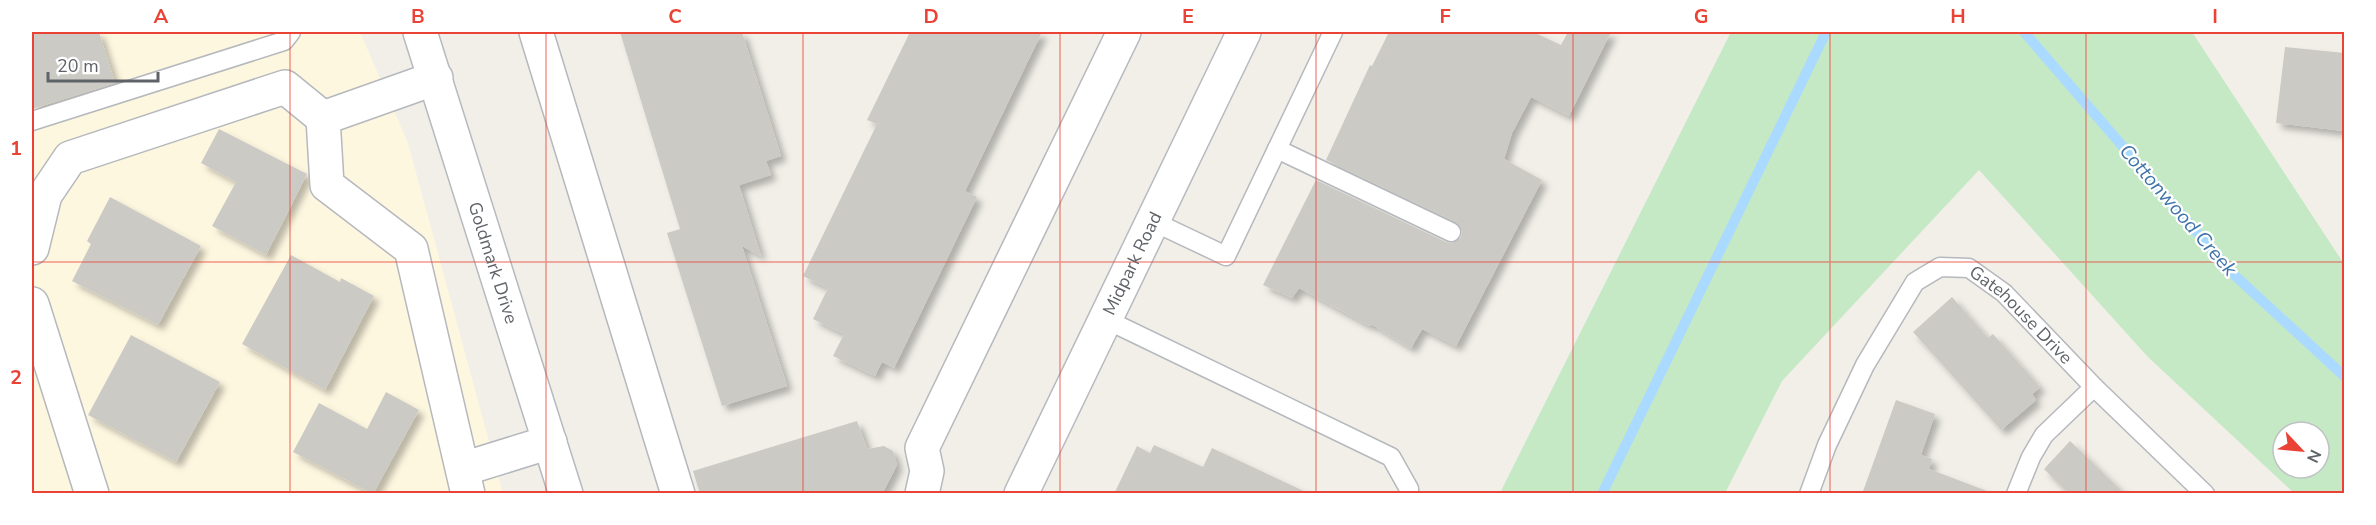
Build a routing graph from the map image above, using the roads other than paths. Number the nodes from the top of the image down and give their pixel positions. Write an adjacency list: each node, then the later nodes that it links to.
1 (291, 32): 9 (lane)
2 (420, 32): 7 (street, Goldmark Drive)
3 (536, 32): 21 (street)
4 (1124, 32): 22 (street)
5 (1244, 32): 11 (street, Midpark Road)
6 (1333, 32): 10 (lane)
7 (436, 78): 8 (street); 17 (street, Goldmark Drive)
8 (323, 118): 13 (street); 18 (street)
9 (32, 121)
10 (1277, 149): 11 (lane); 12 (lane)
11 (1152, 221): 15 (street, Midpark Road)
12 (1451, 232)
13 (32, 248)
14 (32, 304): 19 (street)
15 (1105, 319): 23 (street, Midpark Road); 24 (lane)
16 (2094, 387): 25 (lane, Gatehouse Drive); 26 (lane); 27 (lane, Gatehouse Drive)
17 (550, 442): 18 (street); 20 (street, Goldmark Drive)
18 (465, 481)
19 (92, 494)
20 (566, 494)
21 (678, 494)
22 (922, 494)
23 (1021, 494)
24 (1408, 494)
25 (1809, 494)
26 (2016, 494)
27 (2205, 494)

